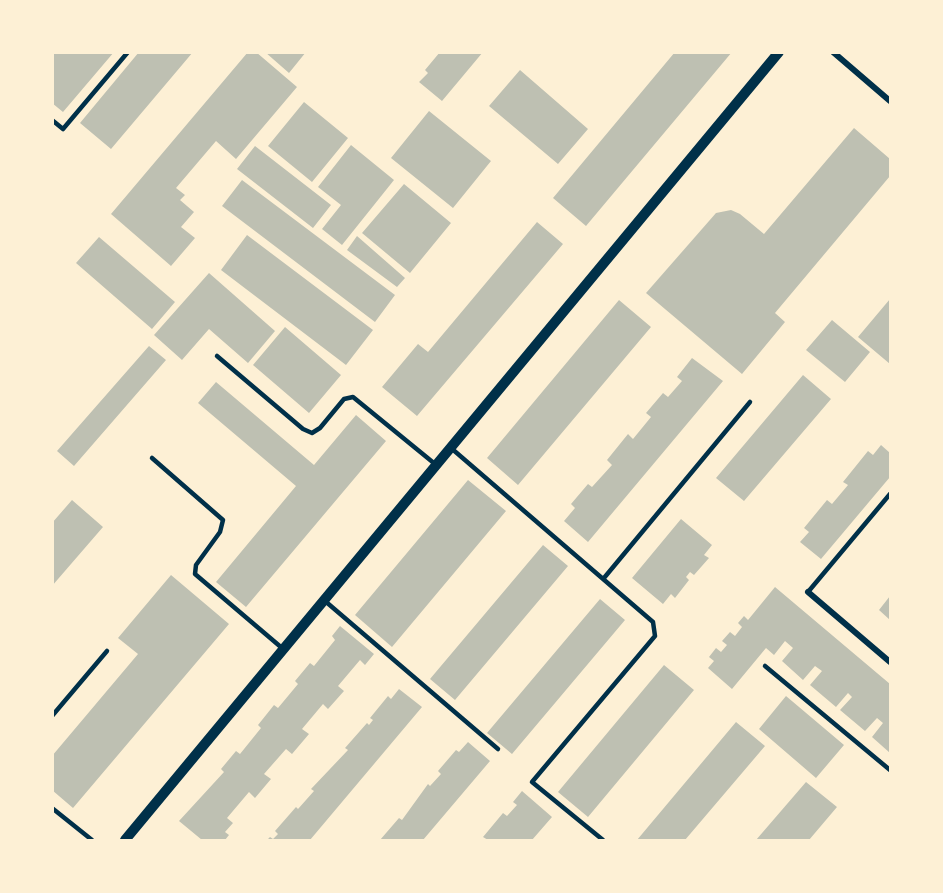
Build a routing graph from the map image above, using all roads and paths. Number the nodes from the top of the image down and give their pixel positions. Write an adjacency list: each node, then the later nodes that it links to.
1 (128, 52): 5 (lane)
2 (779, 52): 8 (street)
3 (833, 52): 4 (street)
4 (891, 101)
5 (52, 120)
6 (217, 356): 10 (lane)
7 (750, 402): 12 (lane)
8 (451, 448): 10 (street); 12 (lane)
9 (152, 458): 15 (lane)
10 (437, 465): 14 (street)
11 (891, 494): 13 (lane)
12 (604, 578): 25 (lane)
13 (808, 592): 17 (street)
14 (325, 601): 15 (street); 20 (lane)
15 (284, 650): 24 (street)
16 (107, 651): 19 (lane)
17 (891, 662)
18 (765, 666): 21 (lane)
19 (52, 716)
20 (498, 749)
21 (891, 770)
22 (52, 808): 23 (lane)
23 (92, 840)
24 (126, 840)
25 (603, 840)

